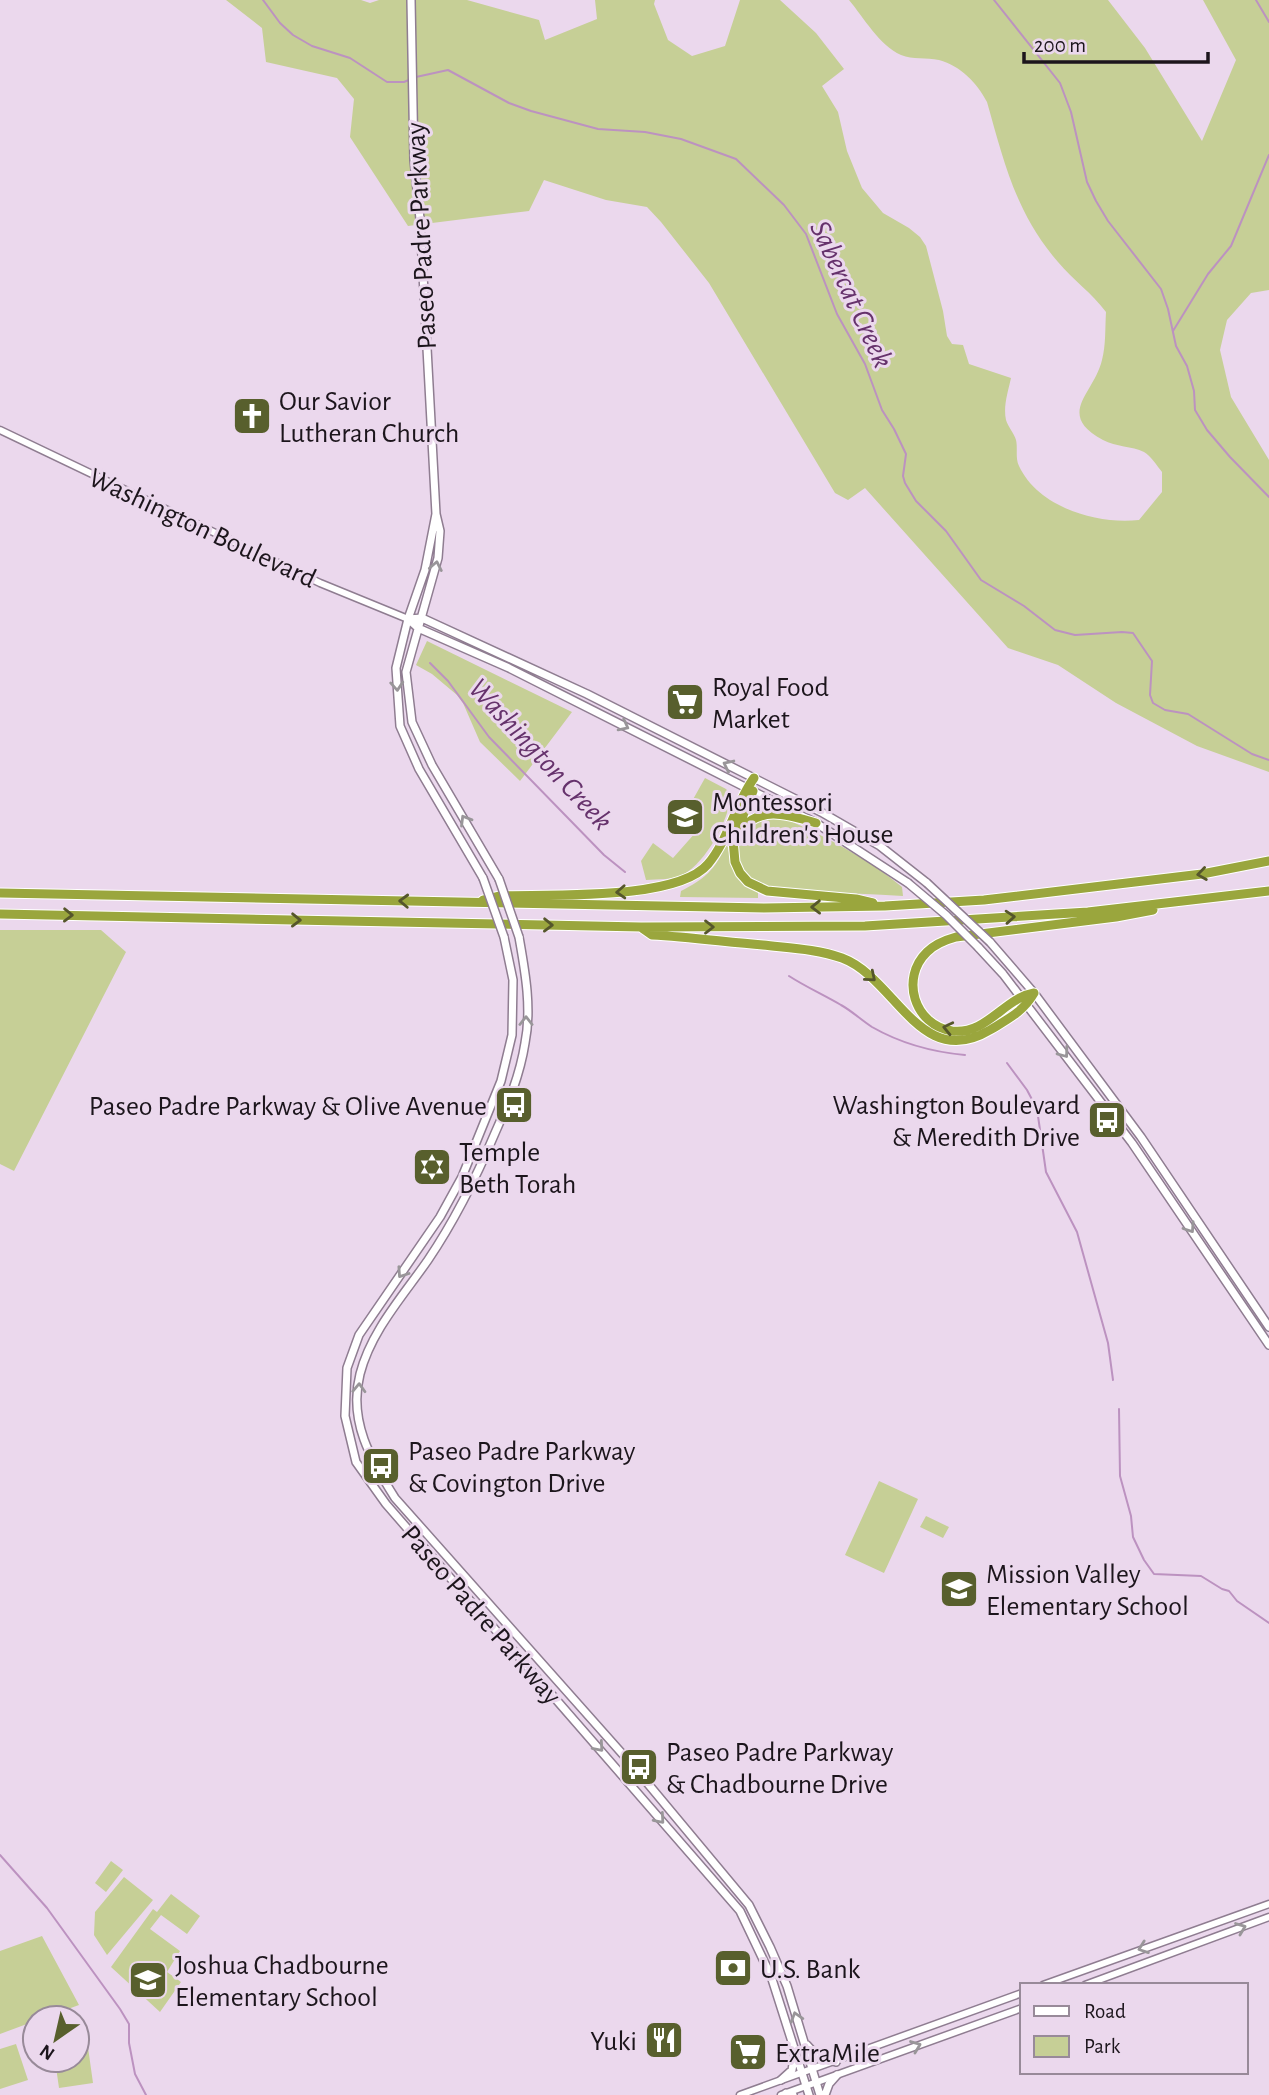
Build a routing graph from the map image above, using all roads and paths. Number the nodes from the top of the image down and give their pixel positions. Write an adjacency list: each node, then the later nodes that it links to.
1 (411, 0): 3 (main road, Paseo Padre Parkway)
2 (0, 430): 5 (street, Washington Boulevard)
3 (436, 514): 4 (main road, Paseo Padre Parkway, one-way to 3); 5 (main road, Paseo Padre Parkway)
4 (422, 618): 5 (main road, Washington Boulevard); 6 (main road, Paseo Padre Parkway); 7 (main road, Washington Boulevard, one-way to 4)
5 (408, 619): 6 (main road, Washington Boulevard); 31 (main road, Paseo Padre Parkway, one-way to 31, bridge)
6 (418, 628): 8 (main road, Washington Boulevard, one-way to 8); 30 (main road, Paseo Padre Parkway, one-way to 6, bridge)
7 (754, 778): 8 (highway); 19 (main road, Washington Boulevard, bridge)
8 (750, 790): 9 (main road, Washington Boulevard); 10 (highway); 15 (highway, one-way to 15)
9 (816, 822): 10 (highway); 20 (main road, Washington Boulevard, bridge)
10 (733, 841): 16 (highway)
11 (1269, 861): 16 (highway, one-way to 16)
12 (1269, 891): 14 (highway)
13 (0, 893): 15 (highway, one-way to 13)
14 (1212, 898): 18 (highway, one-way to 14); 20 (highway, one-way to 14)
15 (472, 903): 16 (highway, one-way to 15)
16 (885, 906)
17 (0, 914): 18 (highway, one-way to 18)
18 (641, 927): 21 (highway, one-way to 21)
19 (1034, 993): 20 (highway); 21 (highway); 22 (main road, Washington Boulevard)
20 (1020, 996): 21 (main road, Washington Boulevard)
21 (1027, 1005): 23 (main road, Washington Boulevard, one-way to 23)
22 (1269, 1326)
23 (1269, 1345)
24 (1269, 1904): 26 (street, one-way to 26)
25 (1269, 1917): 27 (street, one-way to 25)
26 (1050, 1983)
27 (1090, 1983)
28 (1020, 1994): 32 (street)
29 (1020, 2009): 35 (street, one-way to 29)
30 (804, 2041): 32 (main road); 33 (main road, Paseo Padre Parkway)
31 (795, 2049): 34 (main road, Paseo Padre Parkway); 36 (main road)
32 (836, 2062): 33 (street)
33 (813, 2070): 34 (street); 37 (main road, Paseo Padre Parkway)
34 (803, 2074): 36 (street); 38 (main road, Paseo Padre Parkway)
35 (837, 2075): 37 (street); 42 (main road)
36 (781, 2080): 40 (street)
37 (816, 2082): 38 (street); 42 (main road, Paseo Padre Parkway)
38 (806, 2086): 39 (street); 41 (main road, Paseo Padre Parkway)
39 (787, 2094)
40 (740, 2095)
41 (809, 2095)
42 (822, 2095)

